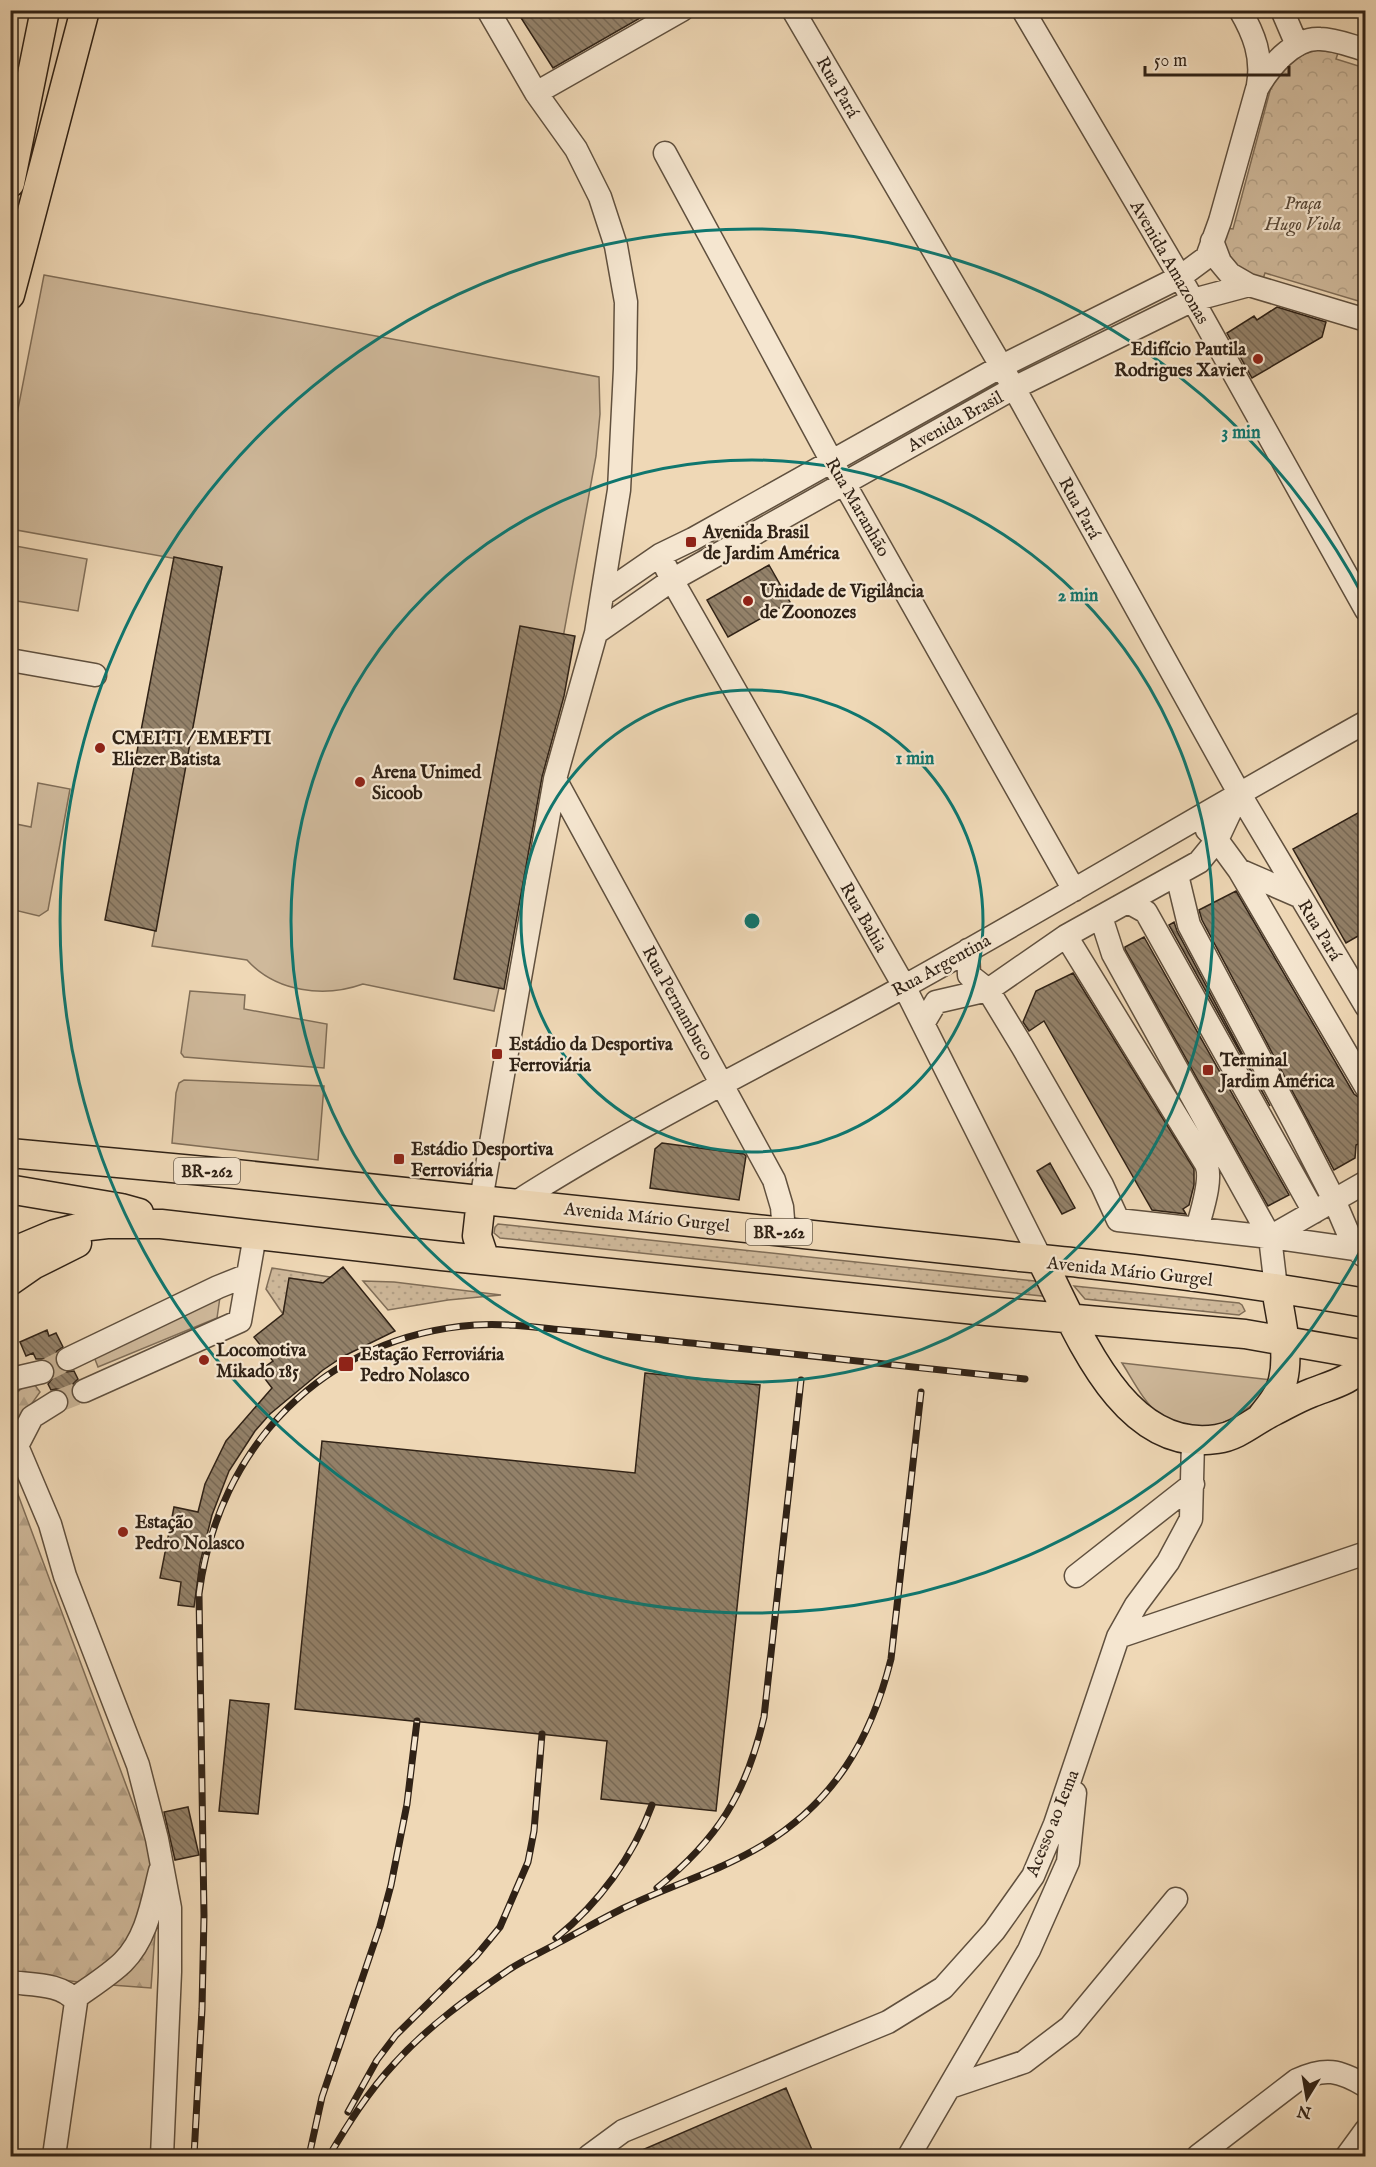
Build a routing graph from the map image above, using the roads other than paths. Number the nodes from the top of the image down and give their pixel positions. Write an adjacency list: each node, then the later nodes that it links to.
1 (45, 10): 15 (main road)
2 (65, 10): 19 (main road)
3 (84, 10): 19 (main road)
4 (488, 10): 13 (street)
5 (682, 10): 13 (street)
6 (794, 10): 22 (street, Rua Pará)
7 (1023, 10): 17 (street, Avenida Amazonas)
8 (1240, 10): 12 (street)
9 (1282, 10): 10 (street)
10 (1297, 45): 11 (street); 12 (street)
11 (1365, 50)
12 (1257, 89): 16 (street)
13 (536, 93): 28 (street)
14 (664, 153): 24 (street, Rua Maranhão)
15 (10, 183)
16 (1212, 241): 17 (street, Avenida Brasil); 18 (street)
17 (1180, 277): 20 (street, Avenida Amazonas); 22 (street, Avenida Brasil)
18 (1249, 285): 20 (street, Avenida Brasil); 21 (street)
19 (10, 293)
20 (1193, 300): 23 (street, Avenida Brasil); 29 (street, Avenida Amazonas)
21 (1365, 320)
22 (1000, 367): 23 (street, Rua Pará); 24 (street, Avenida Brasil)
23 (1014, 388): 25 (street, Avenida Brasil); 35 (street, Rua Pará)
24 (831, 460): 25 (street, Rua Maranhão); 26 (street, Avenida Brasil)
25 (844, 483): 27 (street, Avenida Brasil); 41 (street, Rua Maranhão)
26 (660, 555): 27 (street); 28 (street, Avenida Brasil)
27 (672, 580): 30 (street, Avenida Brasil); 47 (street, Rua Bahia)
28 (603, 595): 30 (street)
29 (1365, 610)
30 (596, 633): 34 (street)
31 (10, 660): 32 (street)
32 (95, 675)
33 (1365, 722): 35 (street, Rua Argentina)
34 (555, 779): 51 (street, Rua Pernambuco); 57 (street)
35 (1239, 793): 36 (street); 37 (street, Rua Argentina); 38 (street); 42 (street, Rua Pará)
36 (1265, 806)
37 (1195, 818): 38 (street); 41 (street, Rua Argentina)
38 (1217, 840): 39 (street); 40 (street)
39 (1239, 870): 42 (street); 52 (street)
40 (1177, 874): 43 (street); 58 (street)
41 (1074, 890): 46 (street, Rua Argentina)
42 (1301, 897): 49 (street, Rua Pará)
43 (1128, 902): 44 (street); 60 (street)
44 (1101, 917): 45 (street); 66 (street)
45 (1066, 936): 48 (street); 63 (street)
46 (968, 950): 47 (street, Rua Argentina); 48 (street)
47 (904, 986): 50 (street, Rua Bahia); 51 (street, Rua Argentina)
48 (988, 990): 50 (street); 63 (street)
49 (1365, 1006)
50 (923, 1024): 70 (street, Rua Bahia)
51 (722, 1083): 59 (street, Rua Argentina); 64 (street, Rua Pernambuco)
52 (1365, 1087)
53 (19, 1154): 54 (main road, Avenida Mário Gurgel / BR-262)
54 (152, 1165): 56 (main road); 57 (main road, Avenida Mário Gurgel / BR-262)
55 (1365, 1182): 58 (street)
56 (12, 1190): 62 (main road)
57 (481, 1200): 59 (main road, Avenida Mário Gurgel / BR-262); 69 (main road)
58 (1334, 1200): 60 (street); 68 (street)
59 (515, 1203): 64 (main road, Avenida Mário Gurgel / BR-262)
60 (1314, 1212): 66 (street)
61 (161, 1224): 62 (main road); 67 (main road); 72 (main road)
62 (190, 1228): 65 (main road)
63 (1197, 1229): 66 (street)
64 (784, 1232): 70 (main road, Avenida Mário Gurgel / BR-262)
65 (255, 1235): 69 (main road); 71 (street)
66 (1270, 1237): 68 (street); 73 (street)
67 (10, 1253)
68 (1360, 1253)
69 (485, 1260): 75 (main road)
70 (1042, 1261): 73 (main road, Avenida Mário Gurgel / BR-262); 75 (main road)
71 (248, 1275): 78 (street); 82 (street)
72 (10, 1281)
73 (1275, 1288): 74 (main road, Avenida Mário Gurgel / BR-262); 76 (main road)
74 (1365, 1303)
75 (1072, 1318): 76 (main road); 85 (main road)
76 (1283, 1340): 77 (main road); 84 (main road)
77 (1365, 1355)
78 (68, 1359)
79 (1365, 1363): 84 (main road)
80 (42, 1372): 81 (street)
81 (10, 1381)
82 (84, 1391)
83 (56, 1402): 86 (street)
84 (1263, 1416): 85 (main road)
85 (1193, 1442): 87 (street, Acesso ao Iema)
86 (14, 1446): 92 (street)
87 (1193, 1484): 89 (street); 90 (street, Acesso ao Iema)
88 (1365, 1553): 90 (street)
89 (1076, 1576)
90 (1118, 1637): 91 (street, Acesso ao Iema)
91 (1079, 1755): 97 (street); 101 (street, Acesso ao Iema)
92 (162, 1864): 95 (street); 100 (street)
93 (1176, 1899): 97 (street)
94 (10, 1982): 95 (street)
95 (74, 1999): 99 (street)
96 (1365, 2086): 103 (street)
97 (950, 2087): 102 (street)
98 (1365, 2130): 104 (street)
99 (54, 2157)
100 (162, 2157)
101 (589, 2157)
102 (909, 2157)
103 (1198, 2157)
104 (1347, 2157)

